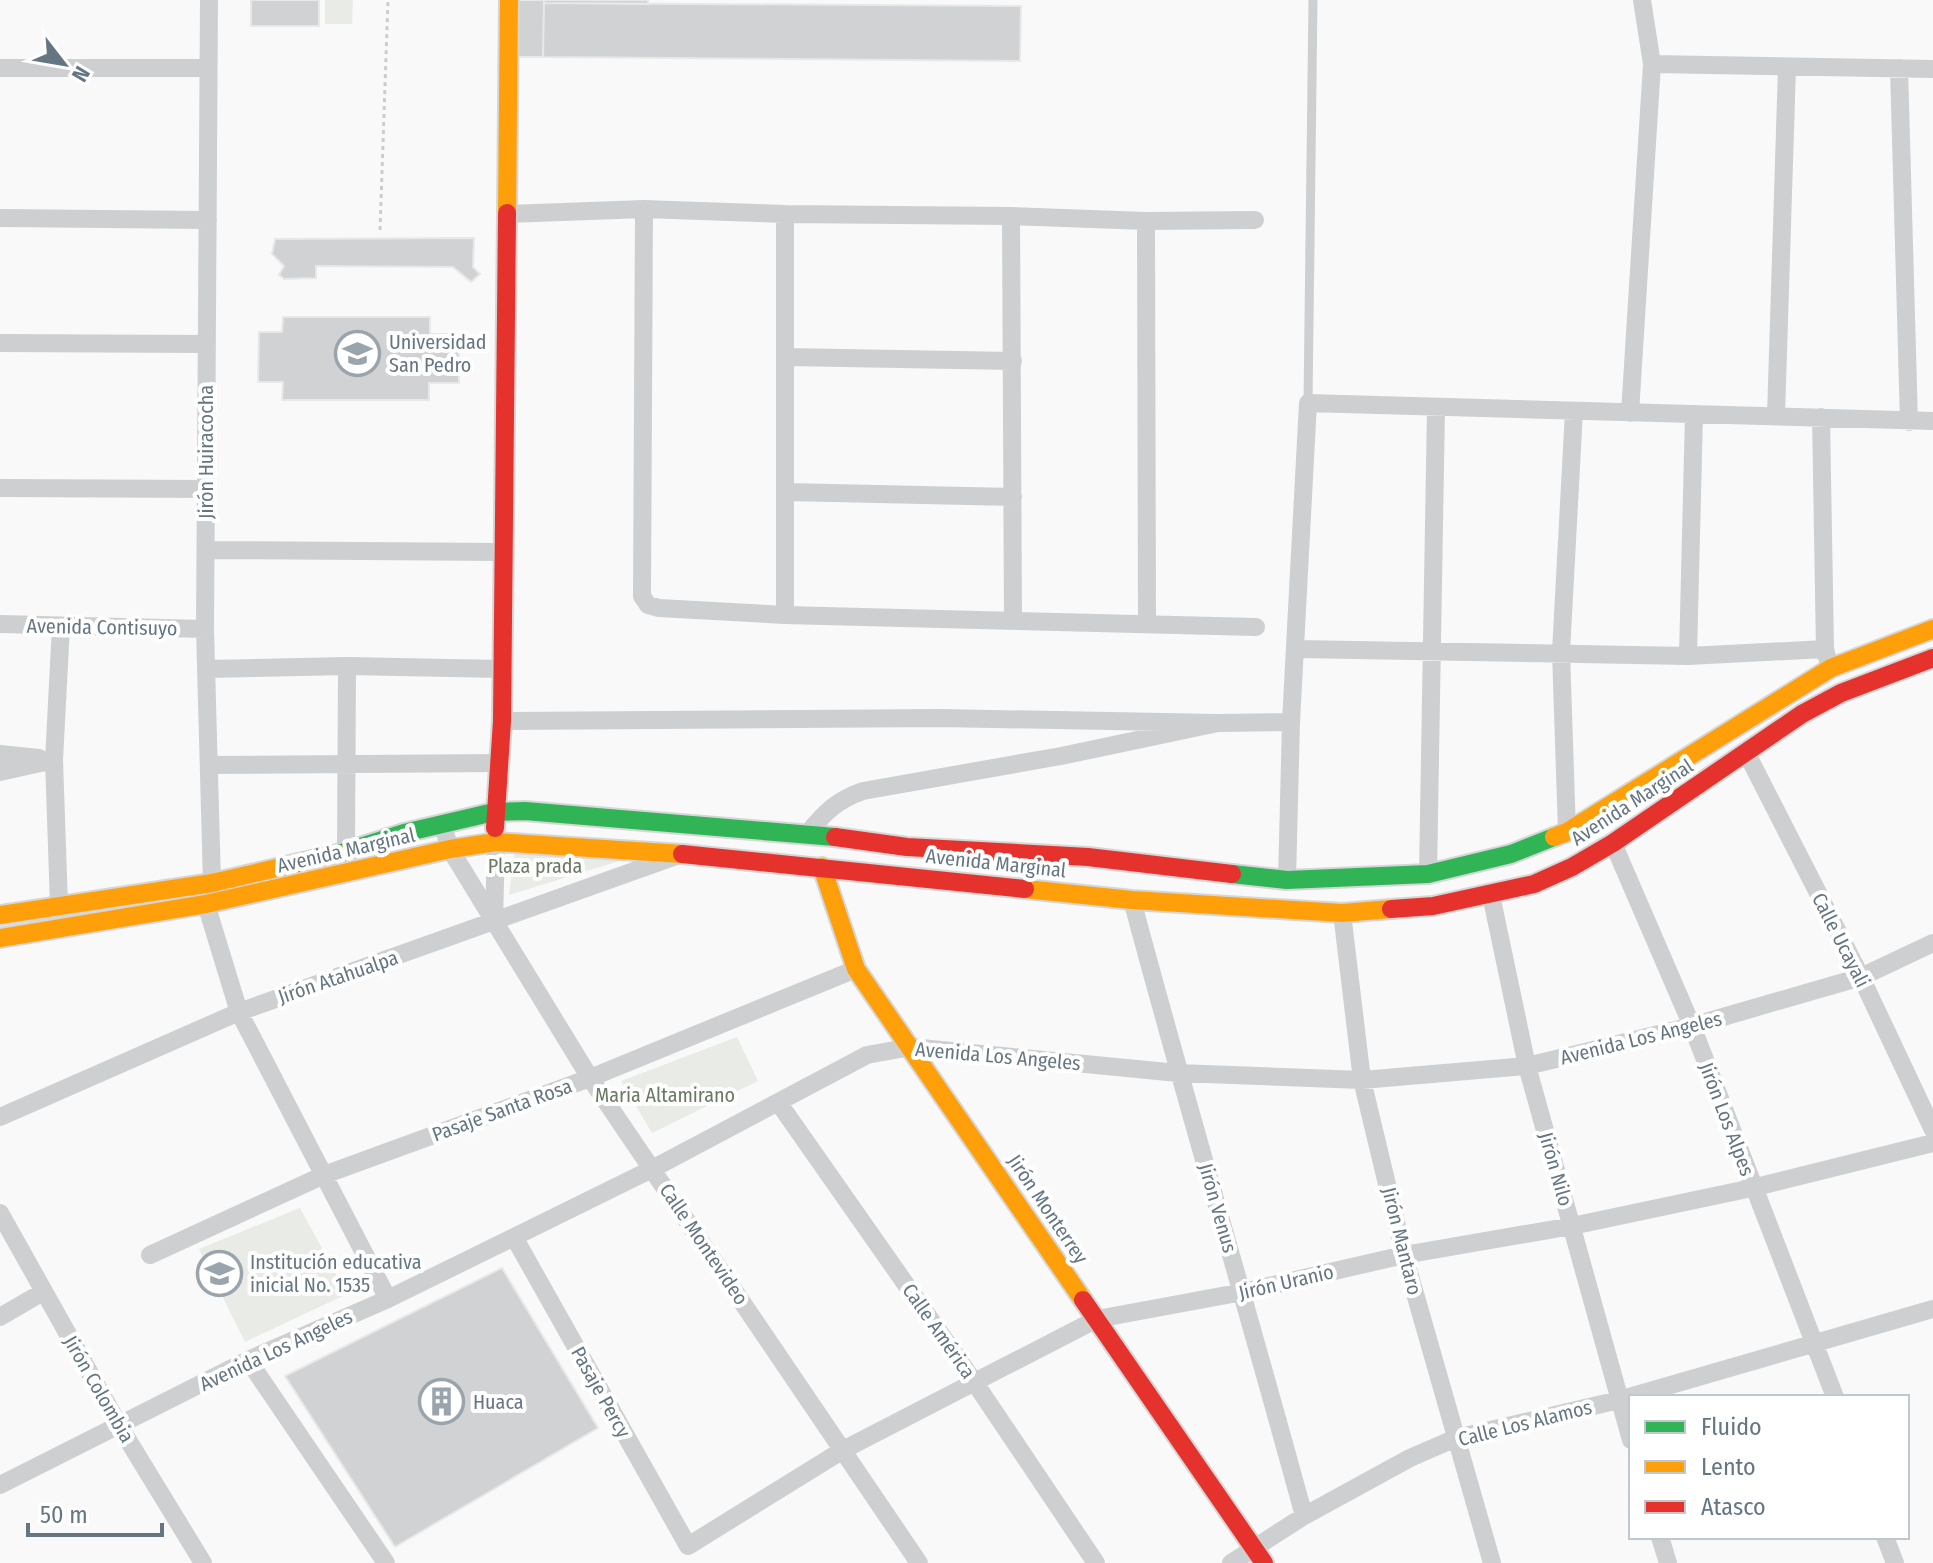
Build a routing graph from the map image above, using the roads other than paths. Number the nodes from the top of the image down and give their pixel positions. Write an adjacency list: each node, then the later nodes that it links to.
1 (209, 0): 8 (street, Jirón Huiracocha)
2 (509, 0): 12 (main road)
3 (1313, 0): 23 (lane)
4 (1642, 0): 5 (street)
5 (1652, 64): 6 (street); 26 (street)
6 (1787, 67): 9 (street); 28 (street)
7 (0, 68): 8 (street)
8 (208, 68): 16 (street, Jirón Huiracocha)
9 (1899, 68): 10 (street); 31 (street)
10 (1933, 69)
11 (644, 209): 12 (street); 13 (street); 38 (street)
12 (507, 214): 37 (main road)
13 (785, 214): 14 (street); 21 (street)
14 (1011, 216): 18 (street); 22 (street)
15 (0, 218): 16 (street)
16 (208, 220): 20 (street, Jirón Huiracocha)
17 (1255, 220): 18 (street)
18 (1146, 221): 41 (street)
19 (0, 343): 20 (street)
20 (206, 344): 33 (street, Jirón Huiracocha)
21 (786, 357): 22 (street); 34 (street)
22 (1013, 361): 35 (street)
23 (1308, 403): 24 (street); 46 (street)
24 (1436, 408): 25 (street); 48 (street)
25 (1574, 411): 26 (street); 49 (street)
26 (1630, 413): 27 (street)
27 (1694, 414): 28 (street); 50 (street)
28 (1776, 416): 29 (street)
29 (1821, 417): 31 (street); 47 (street)
30 (1933, 421): 31 (street)
31 (1909, 422)
32 (0, 488): 33 (street)
33 (206, 489): 36 (street, Jirón Huiracocha)
34 (786, 492): 35 (street); 38 (street)
35 (1013, 497): 39 (street)
36 (206, 550): 37 (street); 44 (street, Jirón Huiracocha)
37 (503, 552): 55 (main road)
38 (785, 615): 39 (street)
39 (1013, 621): 41 (street)
40 (0, 624): 42 (street, Avenida Contisuyo)
41 (1147, 624): 43 (street)
42 (61, 626): 44 (street, Avenida Contisuyo); 62 (street)
43 (1256, 627)
44 (205, 629): 54 (street, Jirón Huiracocha)
45 (1933, 629): 53 (main road, Avenida Marginal)
46 (1297, 649): 48 (street); 58 (street)
47 (1825, 649): 50 (street); 53 (street)
48 (1433, 650): 49 (street); 77 (street)
49 (1561, 652): 50 (street); 69 (street)
50 (1688, 656)
51 (1933, 658): 56 (main road, Avenida Marginal)
52 (347, 666): 54 (street); 55 (street); 65 (street)
53 (1831, 668): 56 (street); 69 (main road, Avenida Marginal)
54 (207, 669): 64 (street, Jirón Huiracocha)
55 (502, 669): 57 (main road)
56 (1841, 693): 60 (main road, Avenida Marginal)
57 (502, 721): 59 (street); 63 (main road)
58 (1291, 722): 59 (street); 78 (street)
59 (1218, 723): 70 (street)
60 (1746, 752): 72 (main road, Avenida Marginal); 90 (street, Calle Ucayali)
61 (0, 754): 62 (street)
62 (54, 760): 66 (street); 83 (street)
63 (499, 763): 65 (street); 67 (main road)
64 (210, 765): 65 (street); 79 (street, Jirón Huiracocha)
65 (347, 766): 74 (street)
66 (0, 772)
67 (494, 812): 68 (main road, Avenida Marginal); 70 (main road, Avenida Marginal); 71 (main road)
68 (443, 826): 73 (street, Calle Montevideo); 74 (main road, Avenida Marginal)
69 (1567, 832): 77 (main road, Avenida Marginal)
70 (808, 833): 78 (main road, Avenida Marginal)
71 (496, 842): 73 (main road, Avenida Marginal); 75 (main road, Avenida Marginal); 86 (street)
72 (1613, 843): 80 (main road, Avenida Marginal); 92 (street, Jirón Los Alpes)
73 (450, 849): 82 (main road, Avenida Marginal); 86 (street, Calle Montevideo)
74 (346, 852): 79 (main road, Avenida Marginal)
75 (682, 854): 76 (main road, Avenida Marginal); 86 (street, Jirón Atahualpa)
76 (822, 867): 81 (main road, Avenida Marginal); 89 (main road, Jirón Monterrey)
77 (1428, 874): 78 (main road, Avenida Marginal)
78 (1287, 880)
79 (212, 883): 82 (street, Jirón Huiracocha); 83 (main road, Avenida Marginal)
80 (1491, 895): 84 (main road, Avenida Marginal); 94 (street, Jirón Nilo)
81 (1132, 900): 84 (main road, Avenida Marginal); 95 (street, Jirón Venus)
82 (206, 904): 87 (main road, Avenida Marginal); 91 (street)
83 (59, 905): 85 (main road, Avenida Marginal)
84 (1342, 913): 97 (street, Jirón Mantaro)
85 (0, 915)
86 (494, 922): 91 (street, Jirón Atahualpa); 96 (street, Calle Montevideo)
87 (0, 938)
88 (1933, 943): 90 (street, Avenida Los Angeles)
89 (856, 969): 93 (main road, Jirón Monterrey); 96 (street, Pasaje Santa Rosa)
90 (1861, 977): 92 (street, Avenida Los Angeles); 100 (street, Calle Ucayali)
91 (239, 1012): 99 (street, Jirón Atahualpa); 103 (street)
92 (1692, 1026): 94 (street, Avenida Los Angeles); 104 (street, Jirón Los Alpes)
93 (911, 1047): 95 (street, Avenida Los Angeles); 98 (street, Avenida Los Angeles); 115 (main road, Jirón Monterrey)
94 (1527, 1066): 97 (street, Avenida Los Angeles); 106 (street, Jirón Nilo)
95 (1178, 1073): 97 (street, Avenida Los Angeles); 111 (street, Jirón Venus)
96 (590, 1078): 102 (street, Calle Montevideo); 103 (street, Pasaje Santa Rosa)
97 (1362, 1080): 109 (street, Jirón Mantaro)
98 (778, 1102): 102 (street, Avenida Los Angeles); 118 (street, Calle América)
99 (0, 1117)
100 (1933, 1130)
101 (1933, 1143): 104 (street, Jirón Uranio)
102 (652, 1169): 107 (street, Avenida Los Angeles); 126 (street, Calle Montevideo)
103 (324, 1175): 108 (street, Pasaje Santa Rosa); 112 (street)
104 (1752, 1188): 106 (street, Jirón Uranio); 116 (street, Jirón Los Alpes)
105 (0, 1213): 110 (street, Jirón Colombia)
106 (1572, 1226): 109 (street, Jirón Uranio); 122 (street, Jirón Nilo)
107 (514, 1237): 112 (street, Avenida Los Angeles); 131 (street, Pasaje Percy)
108 (150, 1255)
109 (1404, 1255): 111 (street, Jirón Uranio); 125 (street, Jirón Mantaro)
110 (43, 1292): 114 (street); 123 (street, Jirón Colombia)
111 (1243, 1292): 115 (street, Jirón Uranio); 128 (street, Jirón Venus)
112 (388, 1299): 117 (street, Avenida Los Angeles)
113 (1933, 1309): 116 (street, Calle Los Alamos)
114 (0, 1317)
115 (1097, 1319): 118 (street, Jirón Uranio); 132 (main road, Jirón Monterrey)
116 (1816, 1344): 119 (street, Calle Los Alamos); 120 (street, Jirón Los Alpes)
117 (248, 1360): 123 (street, Avenida Los Angeles); 134 (street)
118 (975, 1383): 126 (street, Jirón Uranio); 136 (street, Calle América)
119 (1637, 1395)
120 (1834, 1395)
121 (1629, 1397): 122 (street, Calle Los Alamos)
122 (1619, 1400): 124 (street, Jirón Nilo); 125 (street, Calle Los Alamos)
123 (120, 1427): 127 (street, Avenida Los Angeles); 133 (street, Jirón Colombia)
124 (1629, 1433)
125 (1456, 1438): 128 (street, Calle Los Alamos); 138 (street, Jirón Mantaro)
126 (843, 1450): 131 (street, Jirón Uranio); 135 (street, Calle Montevideo)
127 (0, 1485)
128 (1304, 1516): 132 (street, Calle Los Alamos)
129 (1661, 1539): 139 (street)
130 (1886, 1539): 140 (street)
131 (688, 1546)
132 (1260, 1556): 137 (street, Calle Los Alamos)
133 (202, 1563)
134 (386, 1563)
135 (919, 1563)
136 (1096, 1563)
137 (1231, 1563)
138 (1492, 1563)
139 (1668, 1563)
140 (1895, 1563)

